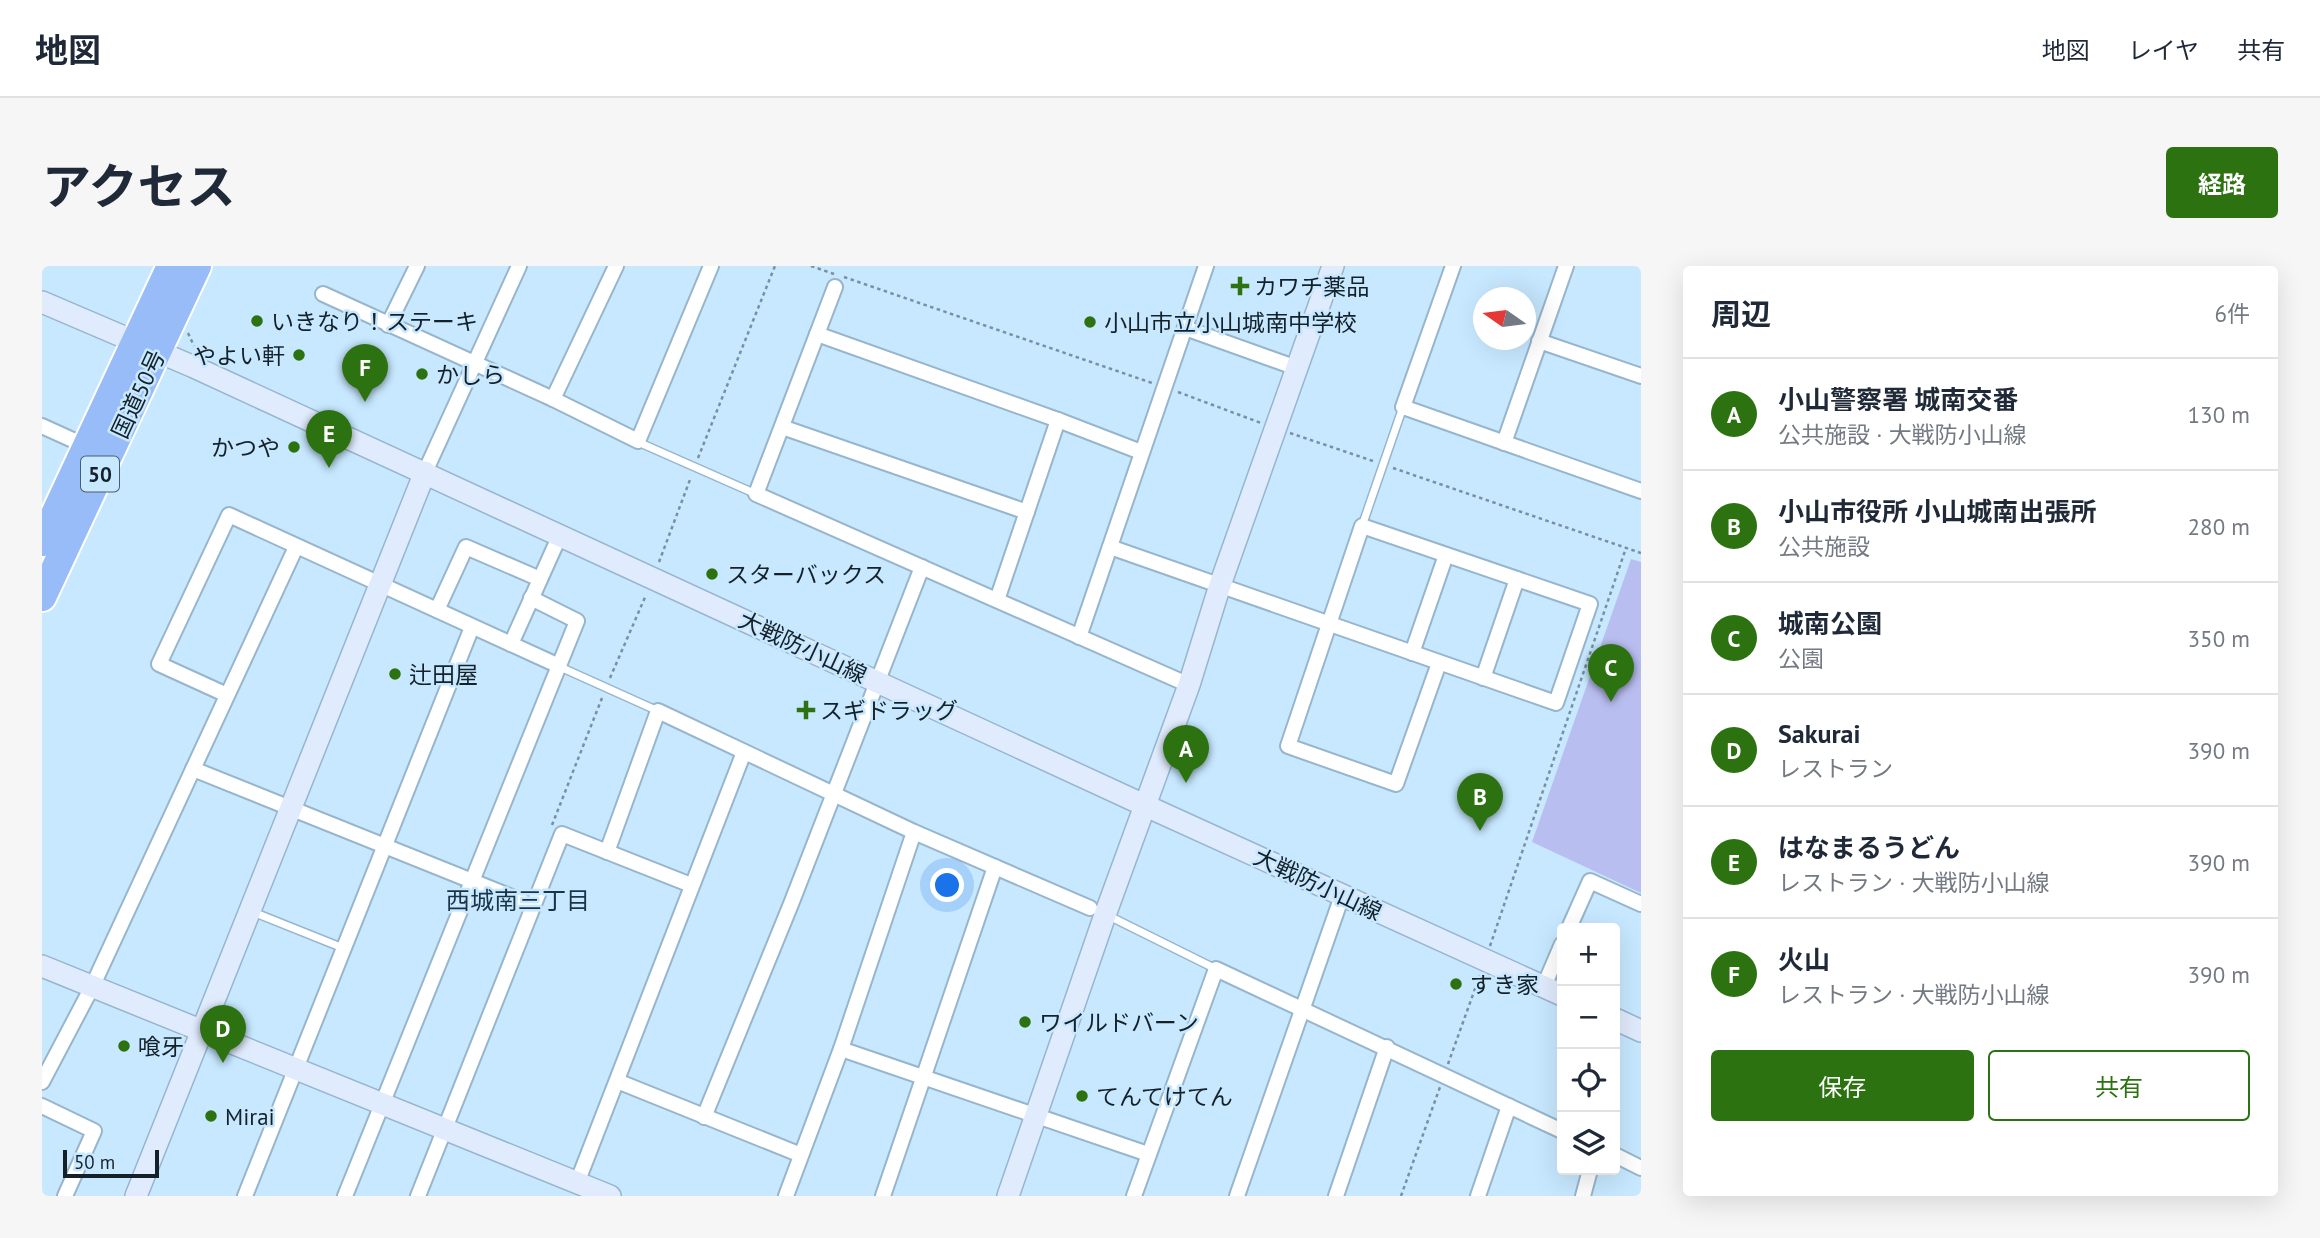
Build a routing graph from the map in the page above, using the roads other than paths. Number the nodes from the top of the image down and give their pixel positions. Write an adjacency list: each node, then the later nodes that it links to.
1 (171, 266): 18 (highway, 国道50号 / 50)
2 (197, 266): 18 (highway, 国道50号 / 50)
3 (417, 266): 14 (street)
4 (519, 266): 19 (street)
5 (616, 266): 22 (street)
6 (711, 266): 27 (street)
7 (1206, 266): 15 (street)
8 (1333, 266): 20 (street)
9 (1453, 266): 23 (street)
10 (1566, 266): 17 (street)
11 (835, 287): 16 (street)
12 (323, 294): 14 (street)
13 (42, 302): 18 (street, 大戦防小山線)
14 (388, 325): 19 (street)
15 (1185, 328): 20 (street); 30 (street)
16 (817, 334): 24 (street); 26 (street)
17 (1539, 341): 21 (street); 28 (street)
18 (148, 346): 29 (highway, 国道50号 / 50); 31 (street, 大戦防小山線); 46 (highway, 国道50号 / 50)
19 (473, 364): 22 (street); 31 (street)
20 (1297, 368): 45 (street)
21 (1640, 374)
22 (553, 399): 27 (street)
23 (1403, 408): 28 (street); 35 (lane)
24 (1058, 420): 30 (street); 34 (street)
25 (42, 426): 29 (street)
26 (782, 427): 33 (street); 34 (street)
27 (638, 441): 33 (lane)
28 (1504, 443): 32 (street)
29 (86, 446): 37 (highway, 国道50号 / 50)
30 (1141, 452): 39 (street)
31 (425, 472): 36 (street, 大戦防小山線); 44 (street)
32 (1641, 491)
33 (756, 494): 41 (street)
34 (1027, 512): 48 (street)
35 (1362, 526): 40 (street); 50 (street)
36 (560, 535): 42 (street); 58 (street, 大戦防小山線)
37 (42, 542)
38 (296, 547): 44 (street); 60 (street); 60 (street)
39 (1110, 547): 45 (street); 52 (street)
40 (1446, 555): 43 (street); 54 (street)
41 (922, 568): 48 (street); 58 (street)
42 (540, 579): 47 (street); 49 (street)
43 (1517, 579): 57 (street); 57 (street)
44 (380, 583): 49 (street); 66 (street)
45 (1220, 585): 50 (street); 59 (street)
46 (42, 597)
47 (531, 598): 53 (street); 56 (street)
48 (996, 600): 52 (street)
49 (437, 610): 51 (street)
50 (1331, 623): 54 (street); 55 (street)
51 (472, 627): 53 (street); 68 (street)
52 (1079, 637): 59 (street)
53 (511, 644): 56 (street)
54 (1412, 653): 55 (street)
55 (1438, 663): 57 (street)
56 (557, 665): 61 (lane); 71 (street)
57 (1483, 678)
58 (879, 682): 64 (street); 65 (street, 大戦防小山線)
59 (1189, 685): 65 (street)
60 (228, 695): 63 (street)
61 (658, 711): 62 (street); 69 (street)
62 (744, 752): 64 (street); 72 (street)
63 (193, 769): 66 (street); 83 (street)
64 (834, 794): 67 (street); 99 (street)
65 (1144, 805): 73 (street, 大戦防小山線); 77 (street)
66 (289, 809): 68 (street); 76 (street)
67 (914, 832): 70 (street); 90 (street)
68 (383, 846): 71 (street); 79 (street)
69 (607, 852): 72 (street); 101 (street)
70 (995, 867): 77 (street); 92 (street)
71 (471, 881): 74 (street); 95 (street)
72 (691, 885): 93 (street)
73 (1342, 896): 84 (street, 大戦防小山線); 85 (street)
74 (522, 901)
75 (1641, 904): 78 (street)
76 (249, 911): 79 (lane); 87 (street)
77 (1098, 911): 81 (lane); 98 (street)
78 (1571, 923)
79 (343, 948): 91 (street)
80 (42, 966): 83 (street)
81 (1216, 969): 85 (street); 102 (street)
82 (1557, 970): 84 (street)
83 (92, 987): 87 (street); 94 (street)
84 (1553, 991)
85 (1301, 1009): 89 (street); 118 (street)
86 (1620, 1021): 88 (street)
87 (202, 1030): 91 (street); 109 (street)
88 (1641, 1031)
89 (1387, 1048): 97 (street); 119 (street)
90 (841, 1049): 92 (street); 103 (street)
91 (295, 1068): 95 (street); 110 (street)
92 (925, 1077): 98 (street); 115 (street)
93 (617, 1081): 99 (street); 107 (street)
94 (42, 1082)
95 (381, 1104): 101 (street); 111 (street)
96 (42, 1106): 108 (street)
97 (1508, 1106): 100 (street); 120 (street)
98 (1036, 1116): 102 (street); 116 (street)
99 (704, 1117): 103 (street)
100 (1557, 1128)
101 (445, 1129): 107 (street); 112 (street)
102 (1148, 1154): 117 (street)
103 (801, 1155): 114 (street)
104 (1620, 1157): 105 (street)
105 (1641, 1167)
106 (1589, 1175): 121 (street)
107 (577, 1182): 113 (street)
108 (65, 1196)
109 (136, 1196)
110 (245, 1196)
111 (345, 1196)
112 (418, 1196)
113 (610, 1196)
114 (786, 1196)
115 (883, 1196)
116 (1008, 1196)
117 (1134, 1196)
118 (1237, 1196)
119 (1336, 1196)
120 (1478, 1196)
121 (1583, 1196)

